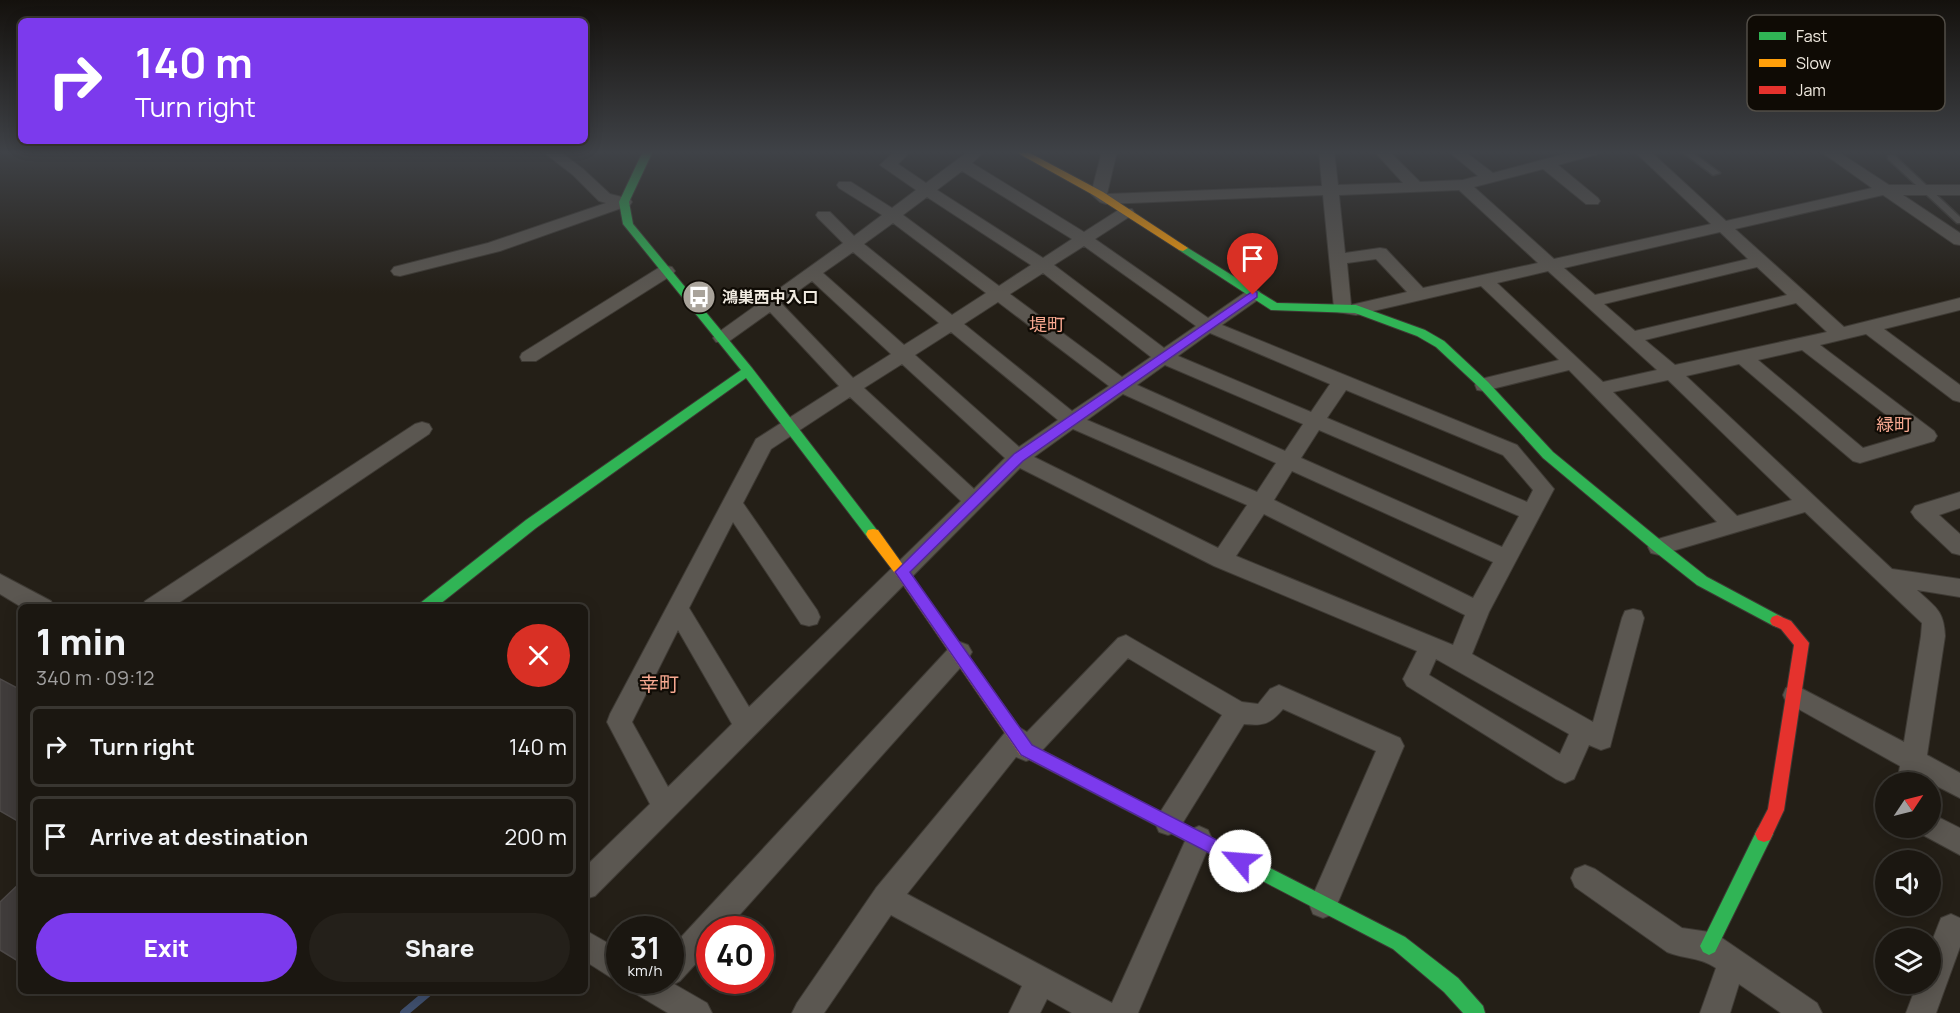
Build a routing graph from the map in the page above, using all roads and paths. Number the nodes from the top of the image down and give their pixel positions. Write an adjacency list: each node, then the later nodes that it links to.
1 (606, 198): 16 (street)
2 (626, 198): 16 (street)
3 (866, 198): 18 (street)
4 (915, 198): 18 (street)
5 (941, 198): 27 (street)
6 (1018, 198): 22 (street)
7 (1106, 198): 17 (street)
8 (1330, 198): 25 (street)
9 (1477, 198): 28 (street)
10 (1589, 198): 15 (street)
11 (1692, 198): 21 (street)
12 (1849, 198): 21 (street)
13 (1897, 198): 23 (street)
14 (1937, 198): 20 (lane)
15 (1592, 201)
16 (624, 202): 29 (street); 30 (street)
17 (1126, 212): 22 (street); 34 (street)
18 (891, 214): 24 (street); 33 (street)
19 (824, 215): 24 (street)
20 (1960, 221)
21 (1723, 227): 26 (street); 28 (street)
22 (1084, 239): 27 (street); 42 (street)
23 (1960, 240)
24 (852, 243): 31 (street); 41 (street)
25 (1336, 259): 35 (street); 40 (street)
26 (1761, 261): 36 (street); 37 (street)
27 (1043, 265): 33 (street); 49 (street)
28 (1551, 266): 32 (street); 37 (street)
29 (400, 271)
30 (666, 271): 45 (street); 51 (street)
31 (813, 273): 38 (street); 48 (street)
32 (1485, 280): 35 (street); 52 (street)
33 (999, 293): 41 (street); 57 (street)
34 (1253, 295): 40 (street); 42 (street)
35 (1420, 295): 40 (street)
36 (1800, 297): 44 (street); 46 (street)
37 (1590, 302): 46 (street)
38 (771, 303): 45 (street); 58 (street)
39 (1960, 304): 43 (street)
40 (1349, 309): 56 (street)
41 (952, 323): 48 (street); 61 (street)
42 (1208, 326): 49 (street); 55 (street)
43 (1869, 327): 44 (street); 60 (street)
44 (1840, 334): 47 (street)
45 (722, 338): 53 (street)
46 (1631, 338): 54 (street)
47 (1805, 343): 50 (street); 50 (street)
48 (903, 354): 58 (street); 65 (street)
49 (1162, 356): 57 (street); 62 (street)
50 (1742, 356): 54 (street)
51 (529, 357)
52 (1573, 363): 56 (street); 59 (street)
53 (748, 371): 63 (street); 84 (street)
54 (1670, 371): 59 (street); 71 (street)
55 (1342, 381): 62 (street); 72 (street)
56 (1484, 385): 74 (street)
57 (1122, 386): 61 (street); 66 (street)
58 (851, 387): 63 (street); 68 (street)
59 (1598, 389): 73 (street)
60 (1960, 394)
61 (1072, 421): 65 (street); 69 (street)
62 (1315, 421): 66 (street); 72 (street)
63 (790, 426): 70 (street); 78 (street)
64 (422, 429): 83 (street)
65 (1018, 458): 68 (street); 77 (street)
66 (1289, 460): 69 (street); 76 (street)
67 (1960, 500): 75 (street)
68 (974, 501): 78 (street)
69 (1260, 502): 77 (street); 86 (street)
70 (732, 503): 85 (street); 87 (street)
71 (1810, 503): 73 (street); 79 (street)
72 (1530, 512): 76 (street)
73 (1734, 526): 74 (street)
74 (1659, 547): 92 (street)
75 (1960, 547)
76 (1506, 558): 86 (street)
77 (1222, 560): 89 (street)
78 (902, 572): 90 (street); 94 (street)
79 (1886, 577): 81 (street); 97 (street)
80 (0, 583): 82 (street)
81 (1960, 588)
82 (36, 604)
83 (159, 604)
84 (429, 604)
85 (678, 609): 94 (street); 100 (street)
86 (1478, 611): 91 (street)
87 (809, 617)
88 (1633, 618): 95 (street)
89 (1431, 646): 91 (street); 95 (street)
90 (960, 652): 96 (street); 111 (street)
91 (1460, 658): 95 (street)
92 (1795, 695): 97 (street); 112 (street)
93 (1238, 712): 96 (street); 101 (street); 108 (street)
94 (747, 726): 100 (street)
95 (1584, 729)
96 (1022, 744): 101 (street); 107 (street)
97 (1911, 772)
98 (1941, 781): 99 (street)
99 (1960, 786)
100 (665, 807): 106 (street)
101 (1168, 823): 103 (street)
102 (1941, 831): 104 (street)
103 (1199, 840): 108 (street); 121 (street)
104 (1960, 842)
105 (1585, 878): 112 (street)
106 (588, 883)
107 (886, 898): 114 (street); 118 (street)
108 (1323, 904): 116 (street)
109 (1960, 933): 125 (street)
110 (588, 946): 113 (street)
111 (684, 951)
112 (1721, 954): 123 (street); 124 (street)
113 (606, 958)
114 (1041, 981): 119 (street); 120 (street)
115 (673, 994): 117 (street)
116 (1448, 999): 122 (street)
117 (697, 1013)
118 (807, 1013)
119 (1024, 1013)
120 (1102, 1013)
121 (1124, 1013)
122 (1476, 1013)
123 (1715, 1013)
124 (1807, 1013)
125 (1921, 1013)

